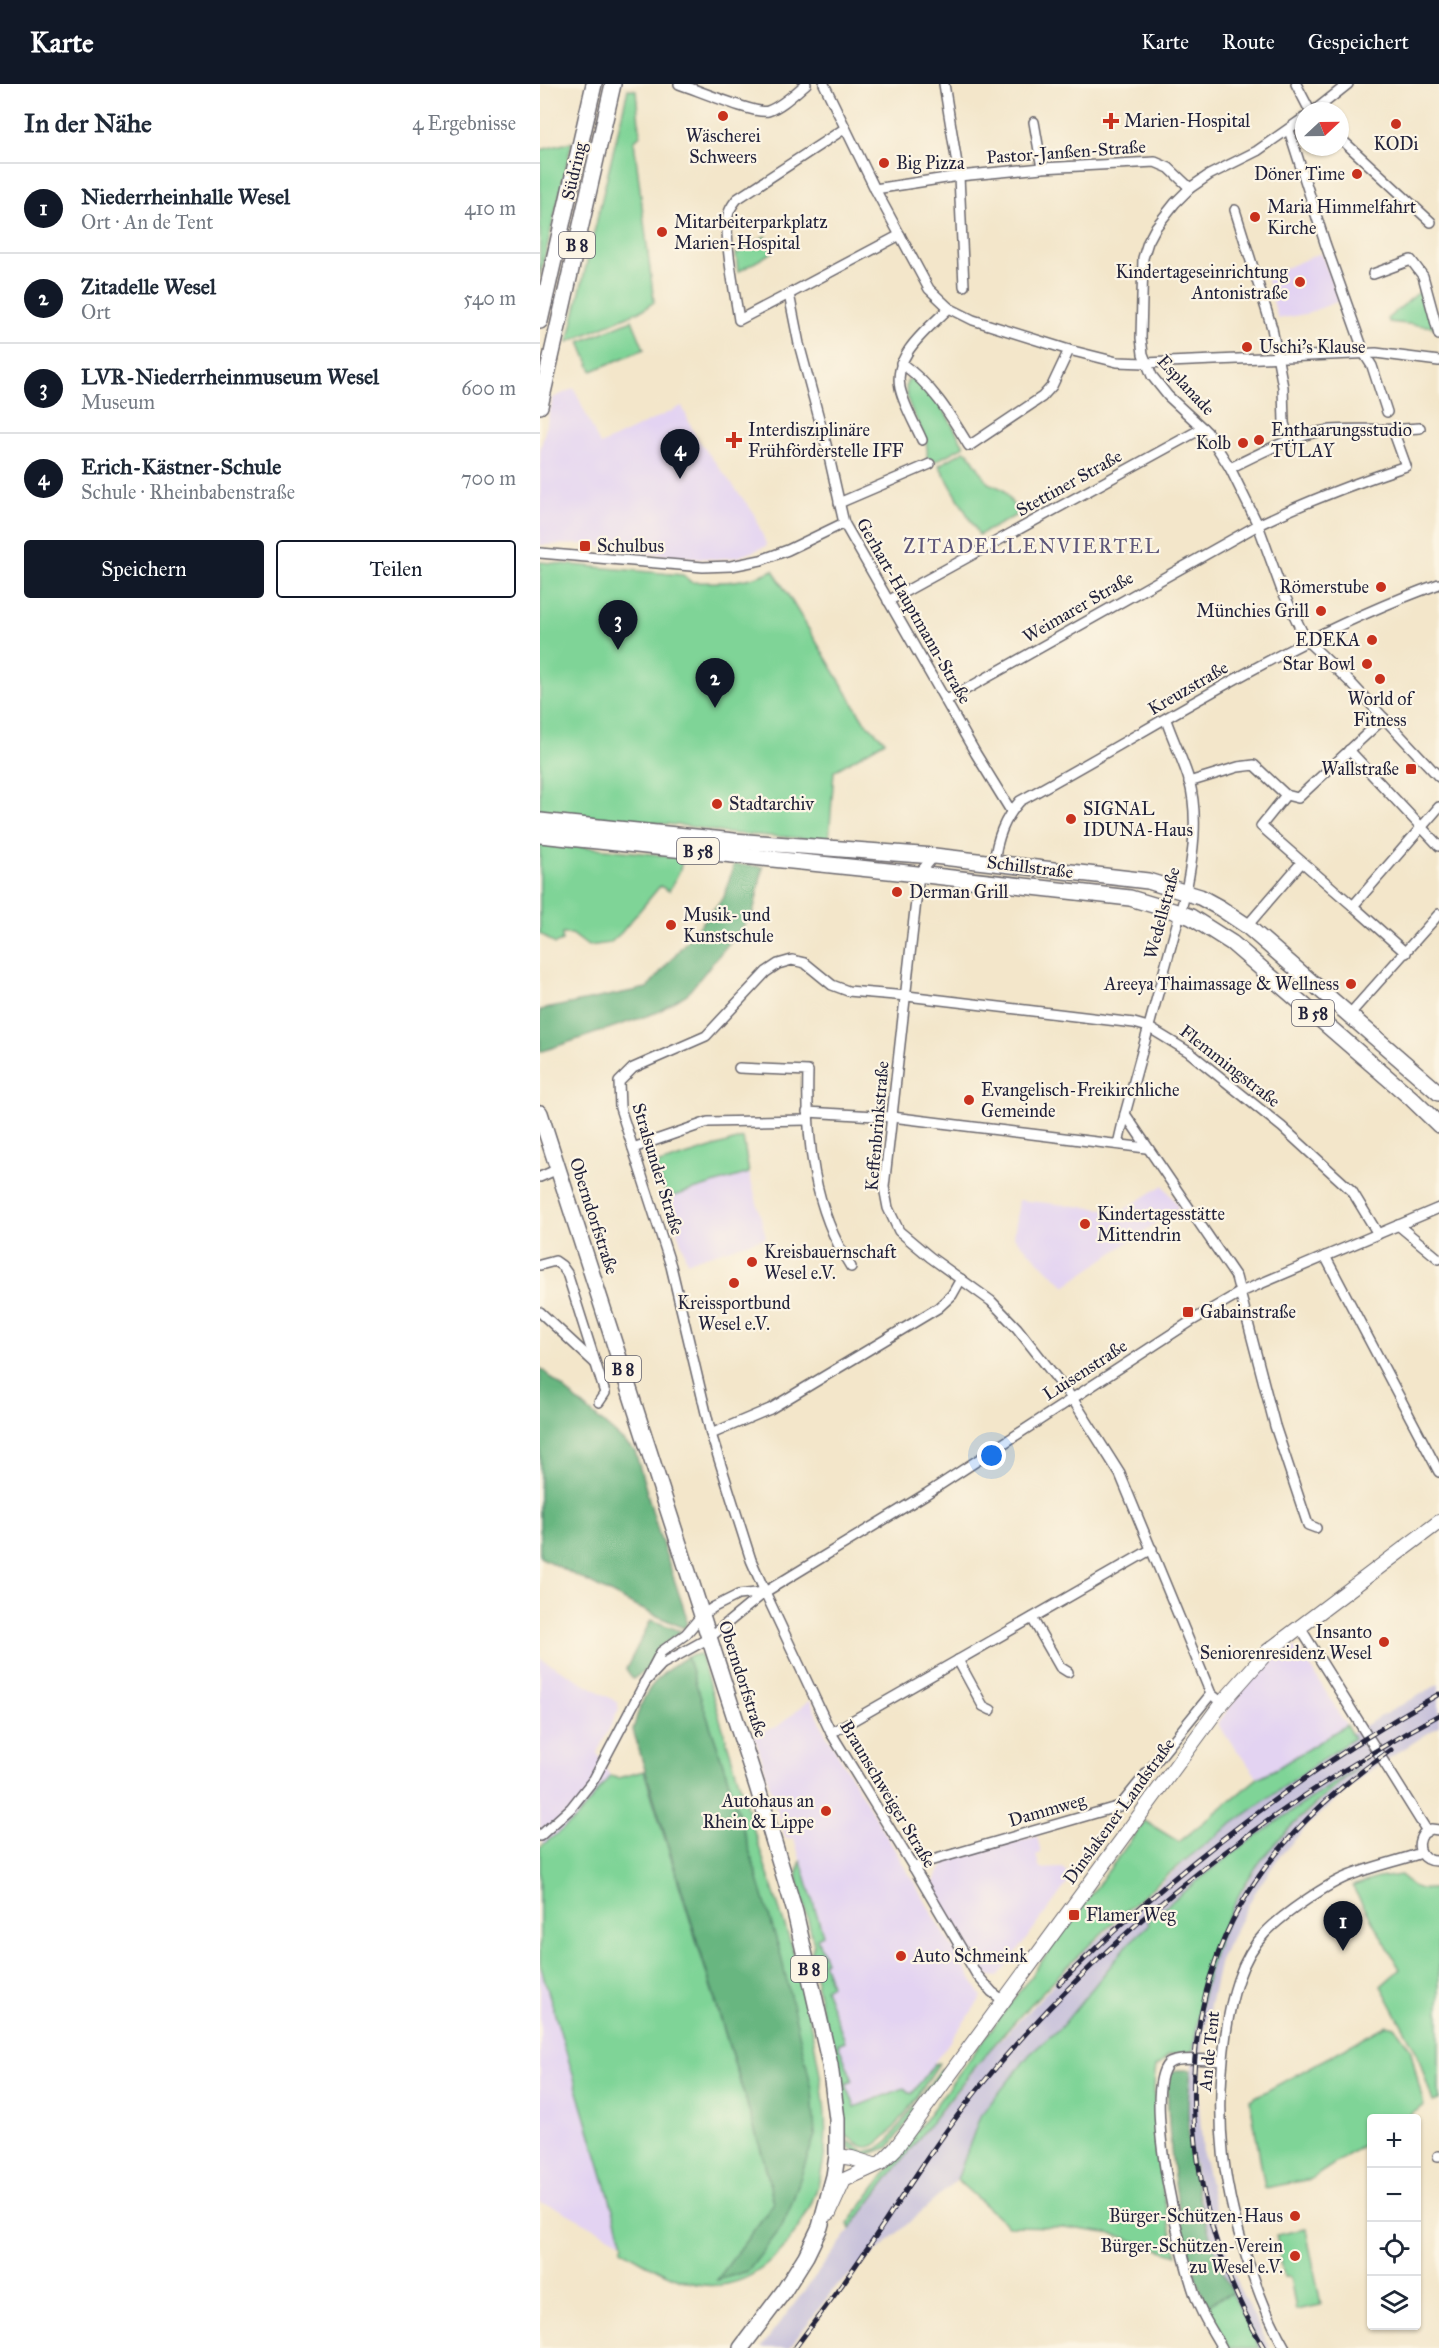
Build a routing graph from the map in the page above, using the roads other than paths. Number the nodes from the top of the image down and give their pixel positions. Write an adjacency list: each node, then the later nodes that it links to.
1 (613, 84): 35 (main road, Südring / B 8)
2 (679, 84): 3 (street)
3 (806, 84)
4 (824, 84): 13 (street, Esplanade)
5 (945, 84): 17 (street)
6 (1296, 84): 9 (street)
7 (1348, 84): 10 (street)
8 (589, 88): 27 (main road, Südring / B 8)
9 (1307, 102)
10 (1324, 102)
11 (1035, 122): 16 (street)
12 (1295, 125): 14 (street)
13 (844, 129): 19 (street, Esplanade); 25 (street)
14 (1288, 130): 18 (street); 30 (street)
15 (1349, 146): 21 (street)
16 (1042, 168): 17 (street, Pastor-Janßen-Straße); 18 (street, Pastor-Janßen-Straße)
17 (958, 176): 19 (street, Pastor-Janßen-Straße); 24 (street)
18 (1190, 188): 34 (street)
19 (875, 189): 22 (street, Esplanade)
20 (1235, 210): 31 (street)
21 (1431, 222)
22 (900, 235): 25 (street); 26 (street, Esplanade)
23 (1373, 274): 28 (street)
24 (964, 286)
25 (789, 294): 44 (street, Gerhart-Hauptmann-Straße)
26 (949, 308): 29 (street, Esplanade); 33 (street)
27 (540, 321)
28 (1439, 335)
29 (1069, 350): 33 (street); 34 (street, Esplanade)
30 (1365, 355): 31 (street); 32 (street); 36 (street)
31 (1277, 358): 34 (street); 41 (street)
32 (1439, 361)
33 (901, 363): 40 (street)
34 (1145, 363): 37 (street, Esplanade)
35 (540, 406)
36 (1387, 412)
37 (1203, 428): 43 (street, Esplanade); 49 (street, Stettiner Straße)
38 (1420, 428): 39 (street)
39 (1393, 430): 41 (street); 46 (street, Weimarer Straße)
40 (922, 440)
41 (1289, 441): 43 (street)
42 (930, 464): 44 (street)
43 (1230, 468): 46 (street, Esplanade)
44 (839, 503): 45 (street, Gerhart-Hauptmann-Straße)
45 (844, 523): 47 (street); 49 (street, Gerhart-Hauptmann-Straße)
46 (1258, 525): 50 (street, Esplanade); 51 (street, Weimarer Straße)
47 (540, 553)
48 (1439, 584): 50 (street, Kreuzstraße)
49 (888, 601): 51 (street, Gerhart-Hauptmann-Straße)
50 (1306, 640): 52 (street, Esplanade); 53 (street, Kreuzstraße)
51 (946, 700): 59 (street, Gerhart-Hauptmann-Straße)
52 (1383, 718): 54 (street); 55 (street, Esplanade)
53 (1166, 720): 56 (street, Wedellstraße); 59 (street, Kreuzstraße)
54 (1349, 750): 57 (street); 61 (street)
55 (1439, 777)
56 (1189, 782): 57 (street); 70 (street, Wedellstraße)
57 (1286, 795): 66 (street)
58 (1439, 807): 61 (street)
59 (1011, 811): 67 (street, Kreuzstraße)
60 (540, 821): 63 (main road, Schillstraße / B 58)
61 (1420, 826): 64 (street); 71 (street)
62 (540, 835): 63 (main road, Schillstraße / B 58)
63 (691, 843): 65 (main road, Schillstraße / B 58); 68 (main road, Schillstraße / B 58)
64 (1439, 846)
65 (934, 856): 67 (main road, Schillstraße / B 58); 68 (street)
66 (1302, 862): 71 (street); 74 (street)
67 (994, 863): 69 (main road); 70 (main road, Schillstraße / B 58)
68 (920, 874): 69 (main road, Schillstraße / B 58); 76 (street, Keffenbrinkstraße)
69 (992, 883): 72 (main road, Schillstraße / B 58)
70 (1186, 891): 72 (street, Wedellstraße); 74 (main road, Schillstraße / B 58)
71 (1353, 906): 75 (street)
72 (1180, 913): 78 (street, Wedellstraße); 85 (main road, Schillstraße / B 58)
73 (1439, 914): 75 (street)
74 (1247, 926): 77 (main road, Schillstraße / B 58)
75 (1406, 952): 77 (street)
76 (907, 996): 78 (street, Flemmingstraße); 84 (street, Keffenbrinkstraße); 87 (street, Stralsunder Straße)
77 (1348, 1016): 80 (main road, Schillstraße / B 58)
78 (1148, 1028): 81 (street, Wedellstraße); 93 (street, Flemmingstraße)
79 (739, 1068): 82 (street)
80 (1439, 1093)
81 (1125, 1114): 86 (street, Wedellstraße); 88 (street)
82 (807, 1116): 84 (street); 87 (street); 97 (street)
83 (541, 1117): 89 (main road, Oberndorfstraße / B 8)
84 (892, 1117): 86 (street); 98 (street, Keffenbrinkstraße)
85 (1439, 1125)
86 (1118, 1144): 88 (street)
87 (633, 1148): 104 (street, Stralsunder Straße)
88 (1146, 1148): 99 (street)
89 (558, 1169): 90 (street); 110 (main road, Oberndorfstraße / B 8)
90 (540, 1177)
91 (1439, 1208): 92 (street, Luisenstraße)
92 (1398, 1225): 93 (street, Luisenstraße); 95 (street)
93 (1378, 1234): 94 (street, Luisenstraße)
94 (1324, 1256): 99 (street, Luisenstraße); 105 (street)
95 (1439, 1259)
96 (540, 1265): 101 (street)
97 (851, 1267)
98 (961, 1279): 102 (street, Keffenbrinkstraße); 104 (street)
99 (1241, 1292): 102 (street, Luisenstraße); 107 (street)
100 (540, 1312): 101 (street)
101 (597, 1364): 103 (street)
102 (1072, 1398): 108 (street); 109 (street, Luisenstraße)
103 (599, 1402)
104 (711, 1434): 109 (street, Stralsunder Straße)
105 (1439, 1472)
106 (1439, 1522): 112 (main road, Dinslakener Landstraße)
107 (1316, 1528)
108 (1152, 1549): 111 (street); 117 (street)
109 (765, 1592): 110 (street, Luisenstraße); 113 (street, Luisenstraße); 120 (street, Braunschweiger Straße)
110 (702, 1615): 113 (main road, Oberndorfstraße / B 8); 116 (street, Luisenstraße)
111 (1032, 1617): 114 (street); 115 (street)
112 (1299, 1626): 118 (main road, Dinslakener Landstraße); 122 (street)
113 (703, 1640): 116 (street, Luisenstraße); 129 (main road, Oberndorfstraße / B 8)
114 (958, 1660): 119 (street); 120 (street)
115 (1068, 1672)
116 (644, 1683): 123 (street, Luisenstraße)
117 (1211, 1694): 118 (street); 126 (street, Dammweg)
118 (1222, 1703): 127 (main road, Dinslakener Landstraße)
119 (991, 1710)
120 (831, 1733): 126 (street, Braunschweiger Straße)
121 (1439, 1830): 122 (street)
122 (1427, 1831): 124 (street)
123 (540, 1836)
124 (1420, 1853): 125 (street); 128 (street, An de Tent)
125 (1439, 1861)
126 (914, 1868): 127 (street, Braunschweiger Straße)
127 (1004, 2001): 130 (main road, Dinslakener Landstraße)
128 (1222, 2061): 133 (street); 134 (street, An de Tent)
129 (837, 2156): 130 (main road); 131 (main road, Oberndorfstraße / B 8)
130 (874, 2164): 131 (main road, Dinslakener Landstraße)
131 (806, 2256): 132 (main road, Dinslakener Landstraße / B 8)
132 (741, 2348)
133 (1222, 2348)
134 (1285, 2348)

